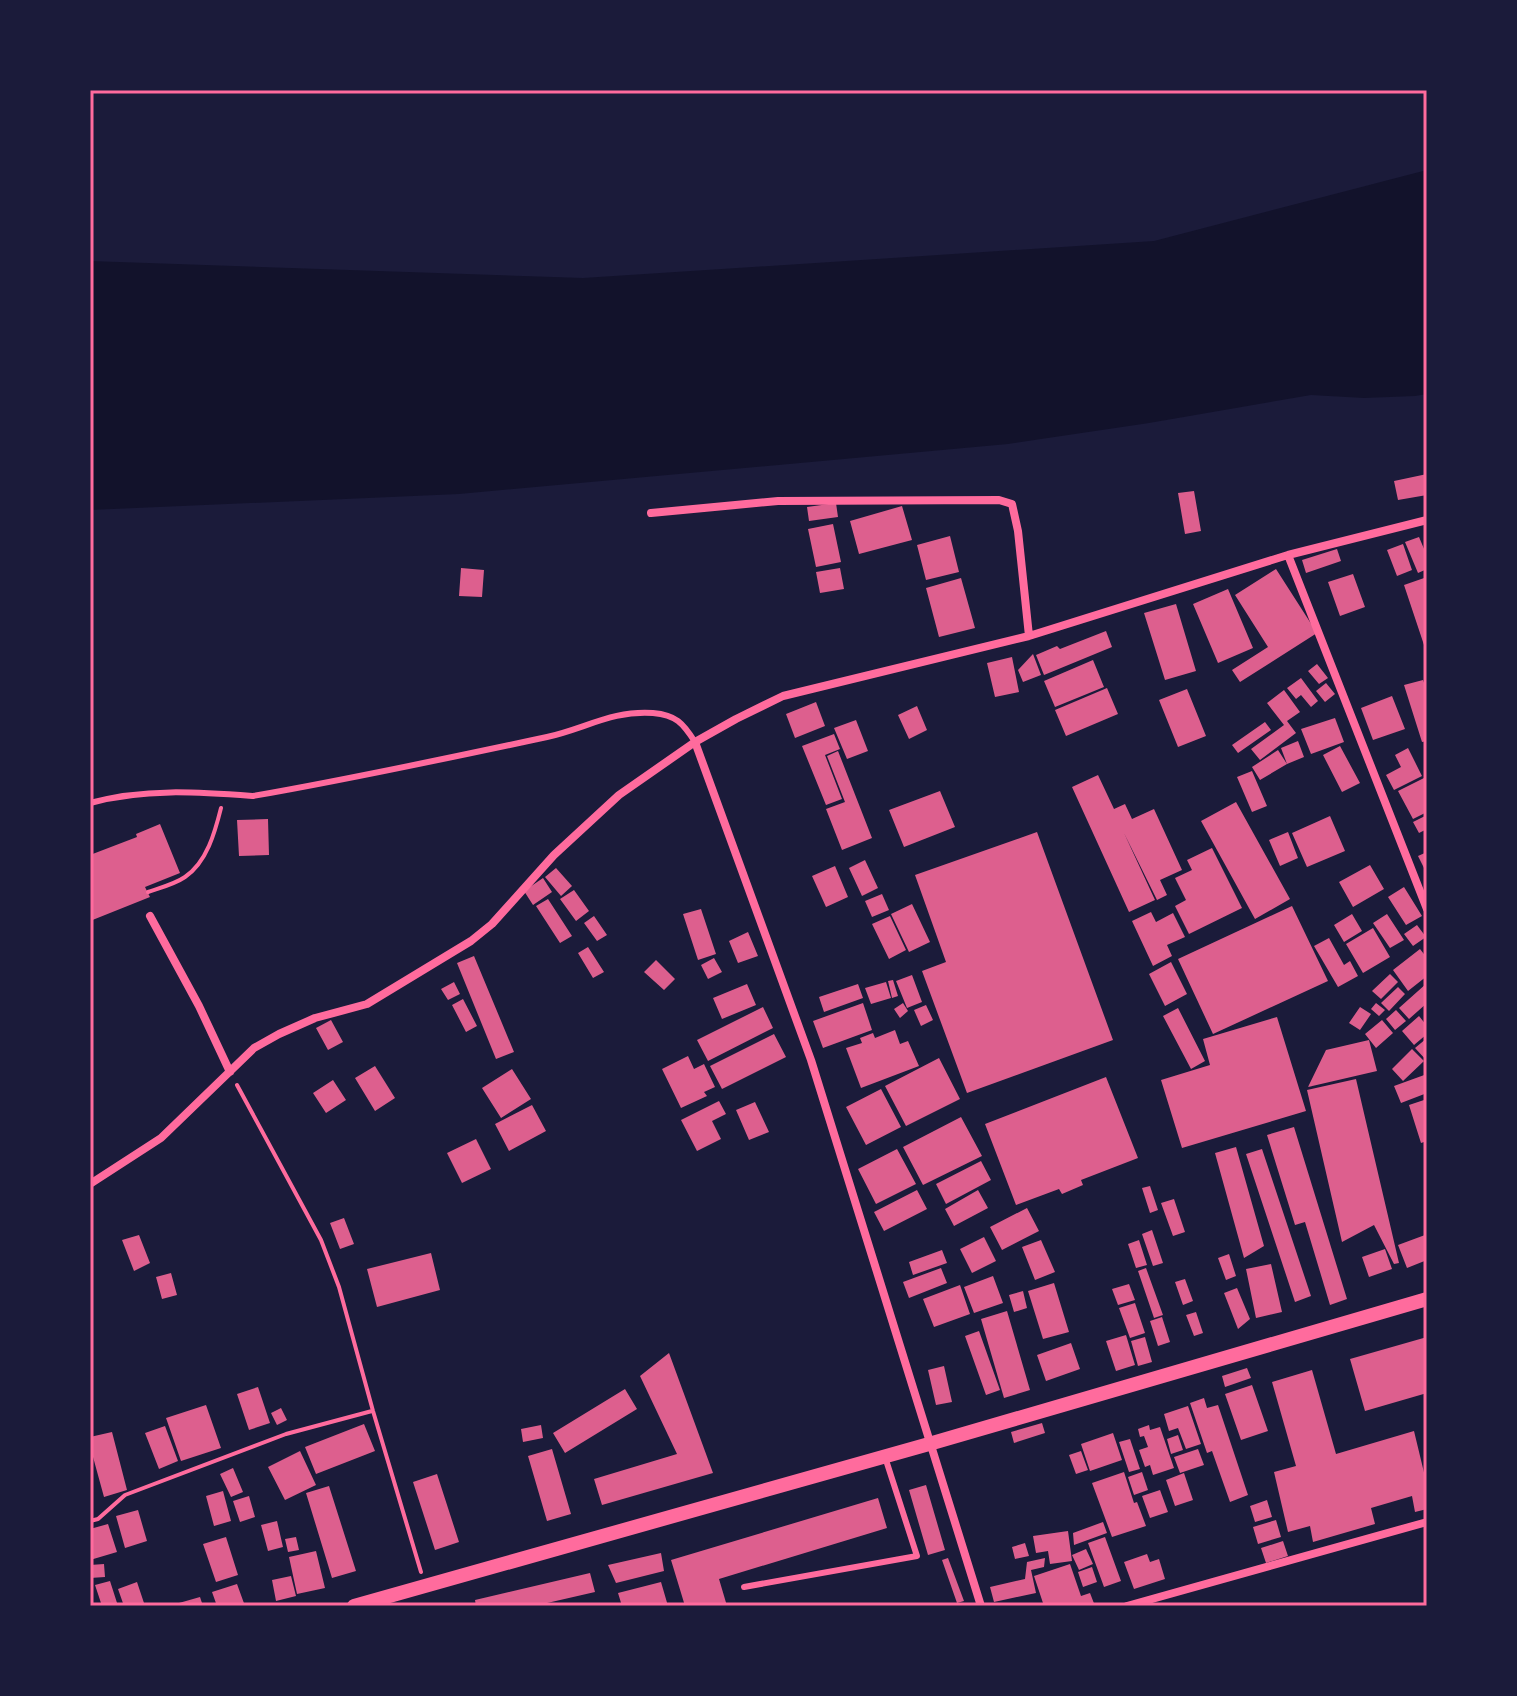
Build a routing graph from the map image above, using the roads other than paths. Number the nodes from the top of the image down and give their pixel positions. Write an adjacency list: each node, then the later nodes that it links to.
1 (651, 513): 4 (street)
2 (1427, 520): 3 (street)
3 (1288, 555): 4 (street); 7 (street)
4 (1029, 636): 5 (street)
5 (695, 742): 6 (lane); 9 (street); 12 (street)
6 (90, 803)
7 (1427, 909)
8 (150, 916): 9 (street)
9 (230, 1072): 10 (street)
10 (90, 1184)
11 (1427, 1299): 12 (street)
12 (929, 1444): 13 (street); 18 (street)
13 (885, 1456): 15 (lane); 16 (street)
14 (1427, 1522): 19 (street)
15 (744, 1587)
16 (374, 1603): 17 (street)
17 (354, 1606)
18 (981, 1606)
19 (1127, 1606)

